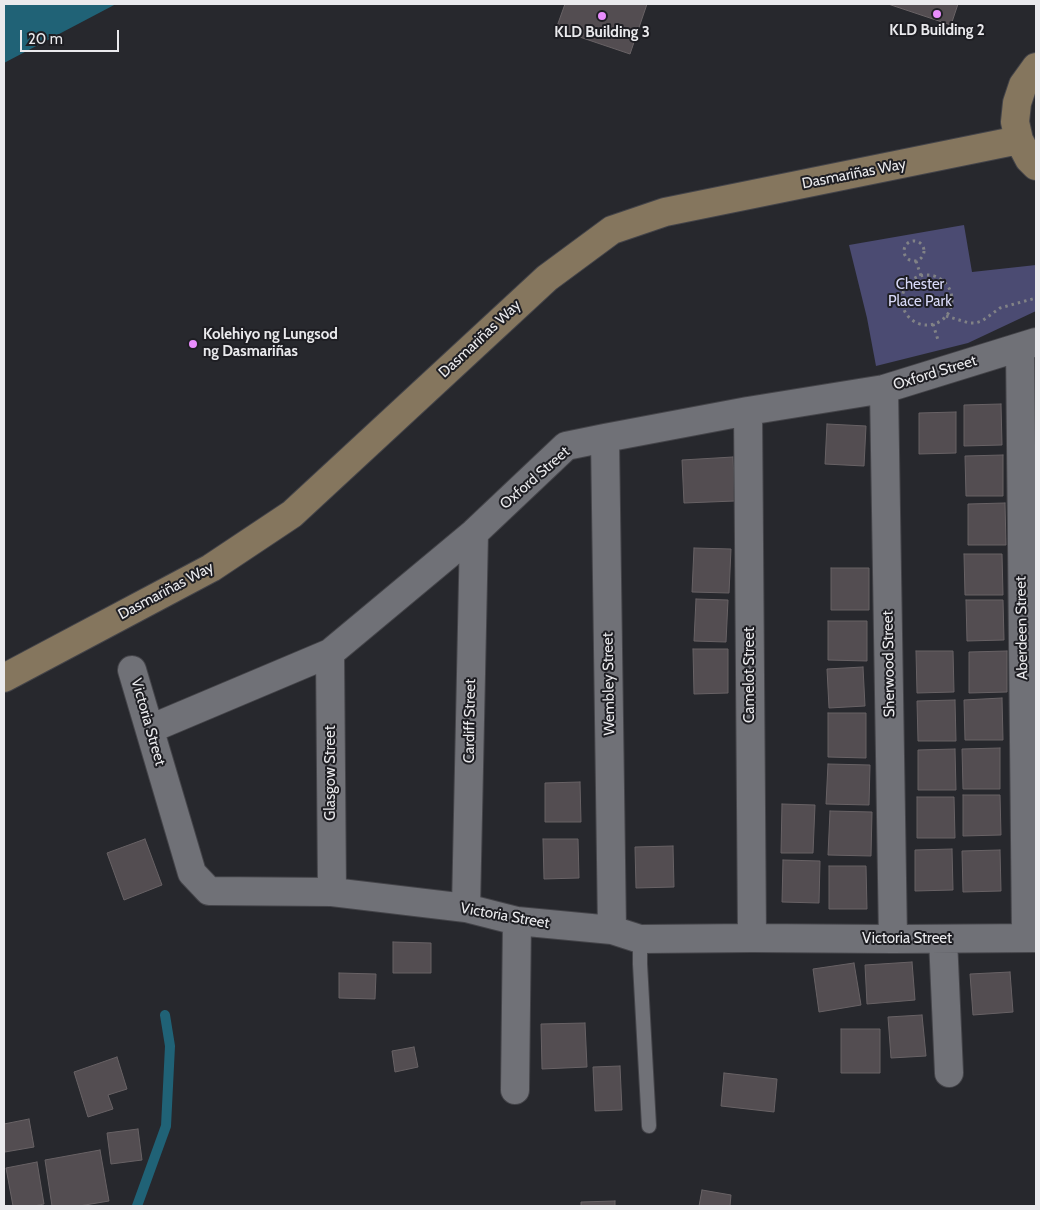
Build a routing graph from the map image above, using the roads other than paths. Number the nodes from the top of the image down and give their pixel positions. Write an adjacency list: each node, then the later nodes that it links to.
1 (1036, 67): 2 (street)
2 (1019, 140): 3 (street); 11 (street, Dasmariñas Way)
3 (1036, 166)
4 (1028, 344): 5 (street, Oxford Street); 19 (street, Aberdeen Street)
5 (884, 389): 6 (street, Oxford Street); 21 (street, Sherwood Street)
6 (748, 411): 7 (street, Oxford Street); 17 (street, Camelot Street)
7 (605, 438): 8 (street, Oxford Street); 16 (street, Wembley Street)
8 (474, 534): 9 (street, Oxford Street); 14 (street, Cardiff Street)
9 (330, 653): 12 (street, Oxford Street); 13 (street, Glasgow Street)
10 (132, 670): 12 (street, Victoria Street)
11 (4, 678)
12 (150, 729): 13 (street, Victoria Street)
13 (332, 892): 14 (street, Victoria Street)
14 (466, 908): 15 (street, Victoria Street)
15 (517, 920): 16 (street, Victoria Street); 23 (street)
16 (612, 930): 20 (street, Victoria Street)
17 (752, 938): 20 (street, Victoria Street); 21 (street, Victoria Street)
18 (944, 938): 19 (street, Victoria Street); 21 (street, Victoria Street); 22 (street)
19 (1031, 938)
20 (640, 939): 24 (lane)
21 (893, 939)
22 (949, 1073)
23 (515, 1090)
24 (649, 1126)

